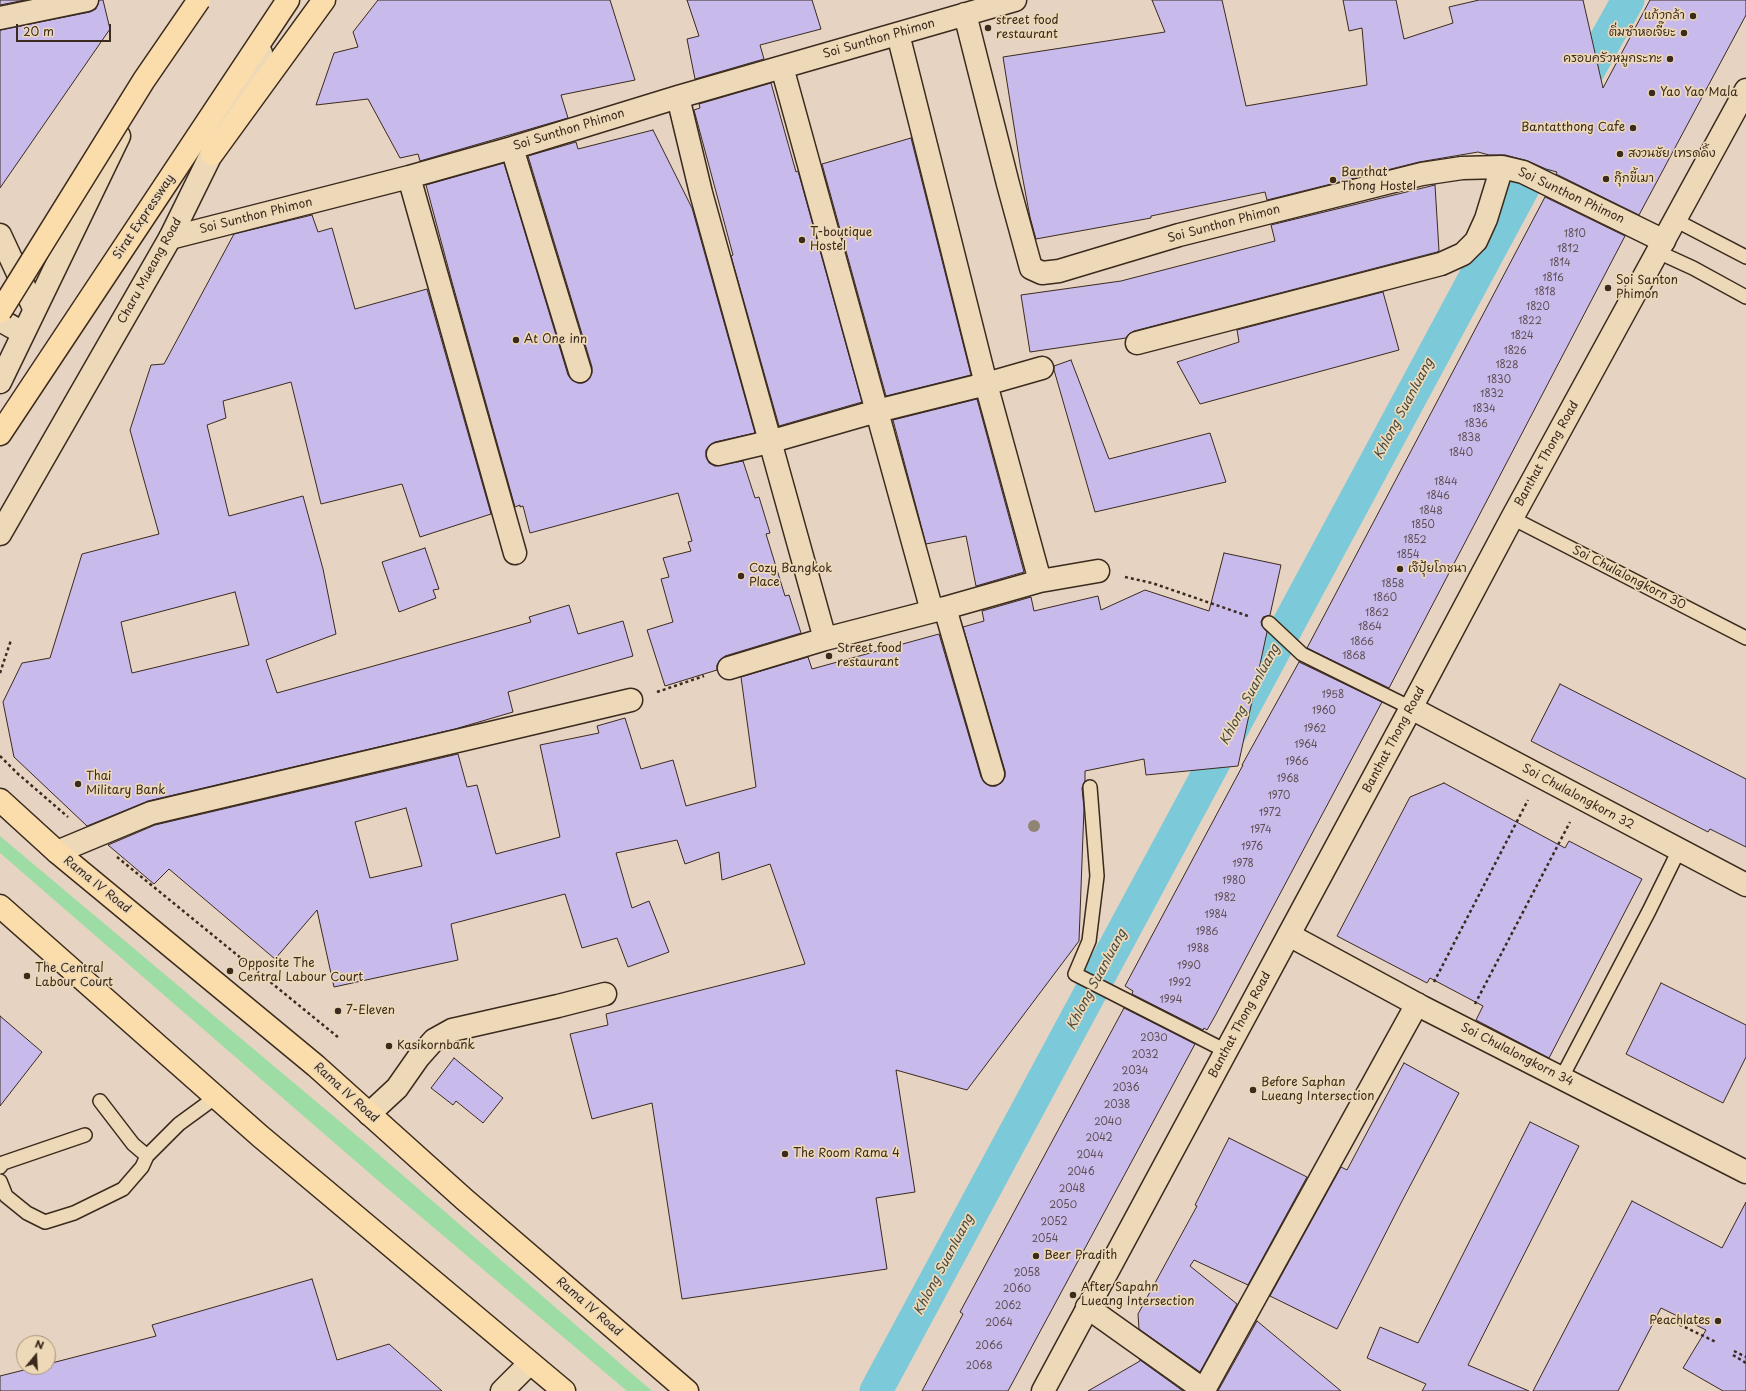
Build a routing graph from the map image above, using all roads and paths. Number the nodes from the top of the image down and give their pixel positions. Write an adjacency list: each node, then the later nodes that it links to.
1 (87, 0): 8 (street)
2 (188, 0): 23 (street)
3 (199, 0): 24 (main road, bridge)
4 (288, 0): 14 (street, Charu Mueang Road); 33 (main road, Sirat Expressway)
5 (324, 0): 14 (main road)
6 (1015, 0): 7 (street, Soi Sunthon Phimon)
7 (965, 14): 9 (street, Soi Sunthon Phimon); 15 (street, Soi Sunthon Phimon)
8 (0, 18)
9 (898, 34): 10 (street, Soi Sunthon Phimon); 31 (street)
10 (782, 67): 12 (street, Soi Sunthon Phimon); 32 (street)
11 (1746, 90): 17 (street, Banthat Thong Road)
12 (678, 97): 13 (street, Soi Sunthon Phimon); 34 (street)
13 (512, 148): 16 (street, Soi Sunthon Phimon); 29 (street)
14 (212, 154): 19 (street, Charu Mueang Road)
15 (1513, 169): 20 (street, Soi Sunthon Phimon); 27 (street)
16 (409, 177): 19 (street, Soi Sunthon Phimon); 38 (street)
17 (1675, 220): 20 (street, Banthat Thong Road); 21 (lane)
18 (0, 235): 23 (street)
19 (170, 238): 37 (street, Charu Mueang Road)
20 (1661, 246): 22 (lane); 36 (street, Banthat Thong Road)
21 (1746, 257)
22 (1746, 297)
23 (34, 308): 26 (street)
24 (0, 312)
25 (0, 320): 26 (street)
26 (23, 333): 30 (street)
27 (1137, 343)
28 (1042, 368): 31 (street)
29 (580, 371)
30 (0, 382)
31 (986, 384): 32 (street); 40 (street)
32 (877, 410): 34 (street); 41 (street)
33 (0, 434)
34 (769, 442): 35 (street); 44 (street)
35 (718, 454)
36 (1512, 518): 43 (lane, Soi Chulalongkorn 30); 49 (street, Banthat Thong Road)
37 (0, 534)
38 (515, 553)
39 (1098, 571): 40 (street); 42 (path)
40 (1040, 580): 41 (street)
41 (939, 609): 44 (street); 51 (street)
42 (1269, 623): 49 (lane)
43 (1746, 638)
44 (825, 639): 46 (street)
45 (12, 640): 47 (path)
46 (729, 668): 48 (path)
47 (0, 673)
48 (631, 700): 56 (street)
49 (1411, 708): 52 (street, Soi Chulalongkorn 32); 61 (street, Banthat Thong Road)
50 (0, 756): 56 (path)
51 (993, 774)
52 (1540, 776): 54 (street, Soi Chulalongkorn 32); 63 (path)
53 (1090, 787): 66 (lane)
54 (1583, 799): 57 (street, Soi Chulalongkorn 32); 64 (path)
55 (0, 800): 58 (main road, Rama IV Road)
56 (93, 837): 58 (street); 65 (path)
57 (1679, 850): 59 (street, Soi Chulalongkorn 32); 67 (lane)
58 (56, 852): 70 (main road, Rama IV Road)
59 (1746, 885)
60 (0, 906): 68 (main road)
61 (1289, 935): 63 (street, Soi Chulalongkorn 34); 66 (street, Banthat Thong Road)
62 (605, 994): 70 (street)
63 (1419, 1005): 64 (street, Soi Chulalongkorn 34); 88 (street)
64 (1462, 1027): 67 (street, Soi Chulalongkorn 34)
65 (339, 1038)
66 (1226, 1052): 76 (street, Banthat Thong Road)
67 (1562, 1078): 74 (street, Soi Chulalongkorn 34)
68 (216, 1097): 72 (lane); 82 (main road)
69 (100, 1101): 72 (lane)
70 (369, 1114): 86 (main road, Rama IV Road)
71 (85, 1135): 73 (lane)
72 (147, 1156): 75 (lane)
73 (0, 1167)
74 (1746, 1172)
75 (0, 1181)
76 (1087, 1307): 87 (street, Banthat Thong Road); 88 (street)
77 (1674, 1322): 78 (path)
78 (1716, 1342)
79 (1734, 1351): 81 (path)
80 (1733, 1355): 83 (path)
81 (1746, 1357)
82 (530, 1362): 84 (street); 85 (main road)
83 (1746, 1363)
84 (502, 1391)
85 (564, 1391)
86 (687, 1391)
87 (1043, 1391)
88 (1204, 1391)

